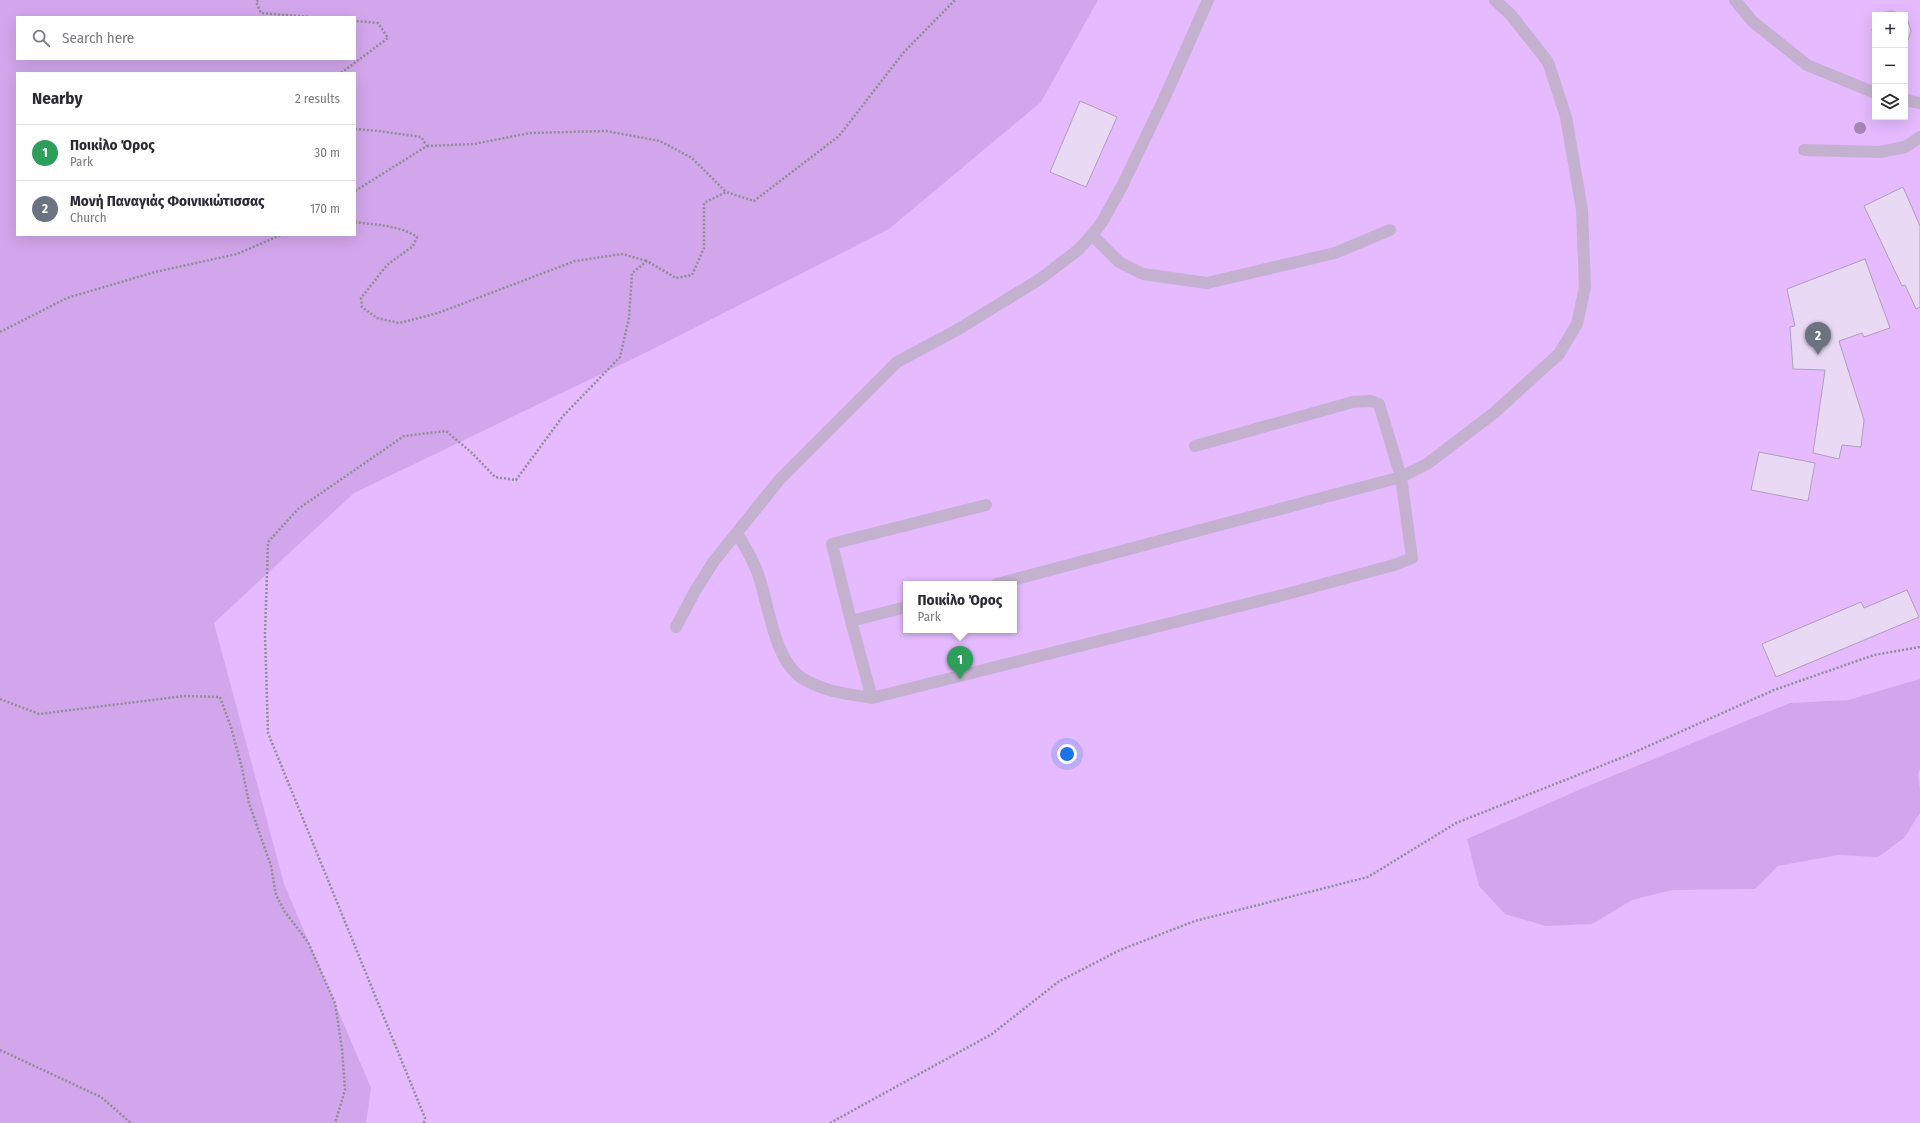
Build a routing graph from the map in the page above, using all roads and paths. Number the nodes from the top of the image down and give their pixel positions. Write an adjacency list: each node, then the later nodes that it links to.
1 (258, 0): 6 (path)
2 (955, 0): 17 (path)
3 (1208, 0): 20 (lane)
4 (1494, 0): 25 (lane)
5 (1735, 0): 9 (lane)
6 (298, 16)
7 (356, 21): 8 (path)
8 (342, 72)
9 (1872, 91)
10 (1908, 101): 11 (lane)
11 (1920, 103)
12 (356, 129): 14 (path)
13 (1920, 137): 15 (lane)
14 (427, 146): 16 (path); 17 (path)
15 (1804, 150)
16 (356, 190)
17 (726, 192): 22 (path)
18 (356, 222): 22 (path)
19 (1390, 230): 20 (lane)
20 (1092, 235): 27 (lane)
21 (279, 236): 23 (path)
22 (647, 261): 38 (path)
23 (0, 332)
24 (1195, 446): 25 (lane)
25 (1401, 477): 28 (lane); 33 (lane)
26 (986, 505): 30 (lane)
27 (737, 533): 31 (lane); 33 (lane)
28 (1007, 581)
29 (903, 609): 30 (lane)
30 (851, 621): 33 (lane)
31 (676, 627)
32 (1920, 647): 39 (path)
33 (872, 698)
34 (0, 699): 37 (path)
35 (0, 1050): 36 (path)
36 (131, 1123)
37 (335, 1123)
38 (424, 1123)
39 (830, 1123)

